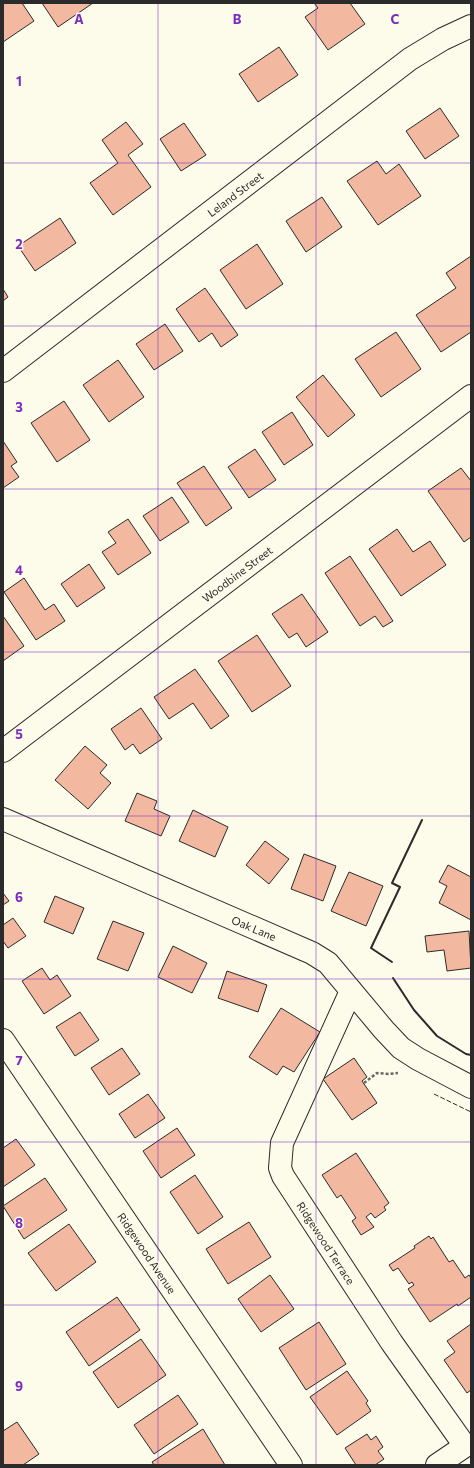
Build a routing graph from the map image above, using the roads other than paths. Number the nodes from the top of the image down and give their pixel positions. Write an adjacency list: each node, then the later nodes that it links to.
1 (471, 26): 2 (street, Leland Street)
2 (3, 371)
3 (471, 396): 4 (street, Woodbine Street)
4 (3, 751)
5 (3, 819): 6 (street, Oak Lane)
6 (351, 991): 8 (street, Oak Lane); 10 (street, Ridgewood Terrace)
7 (3, 1040): 9 (street, Ridgewood Avenue)
8 (471, 1087)
9 (291, 1465)
10 (437, 1465)

